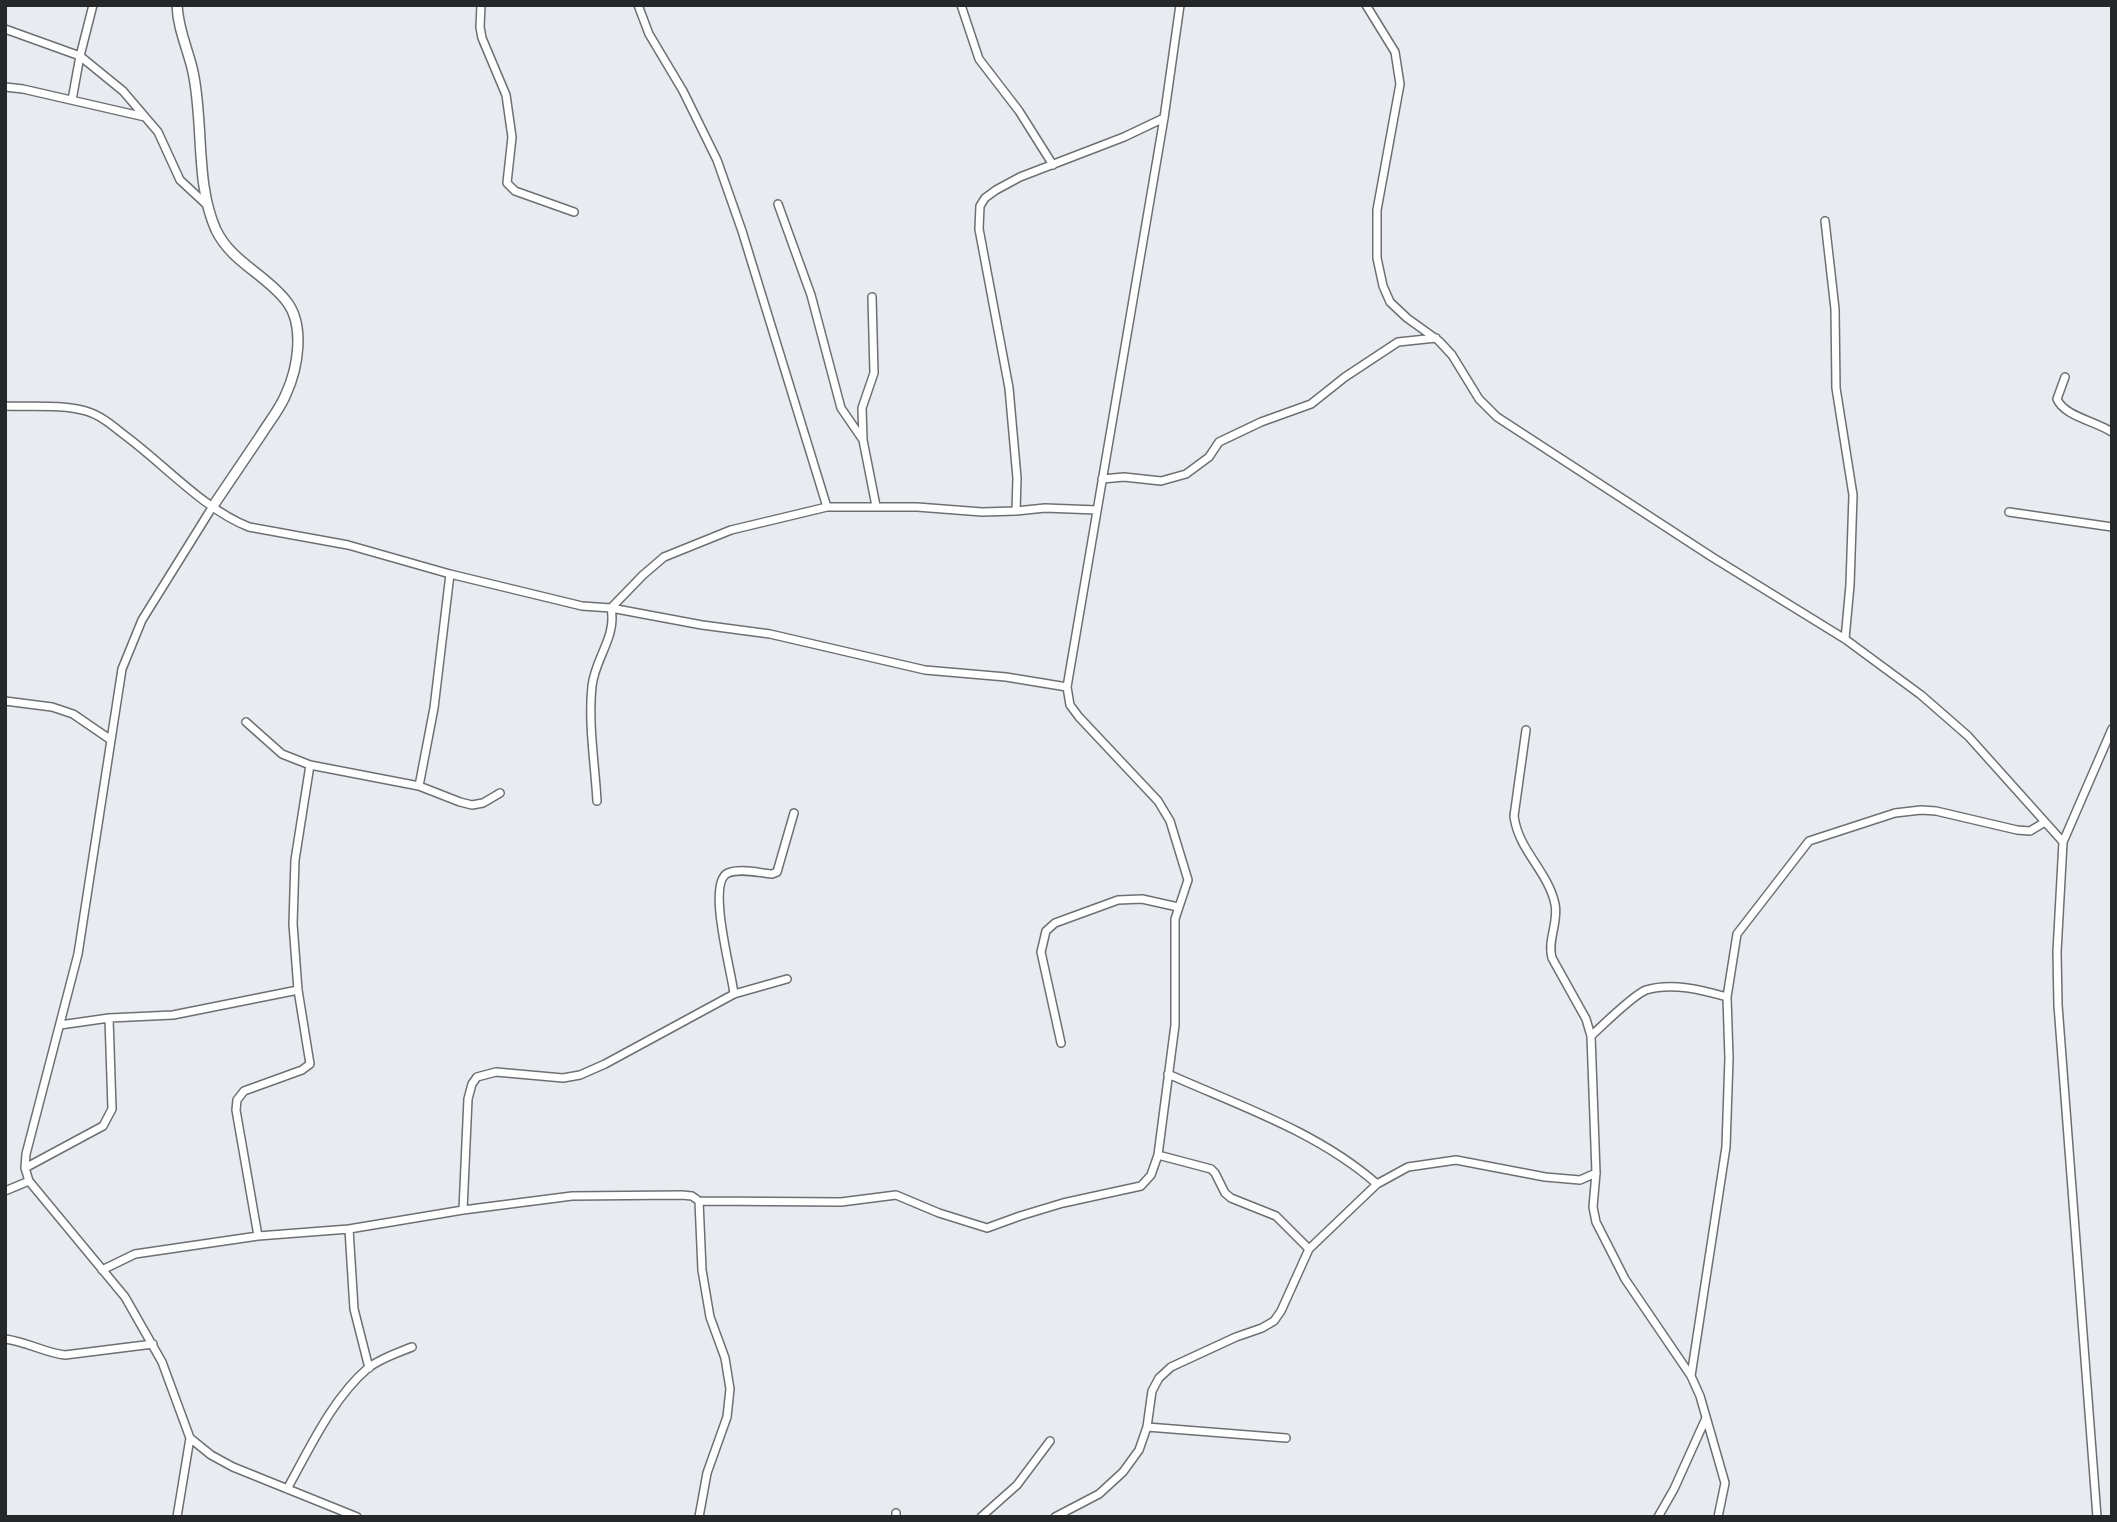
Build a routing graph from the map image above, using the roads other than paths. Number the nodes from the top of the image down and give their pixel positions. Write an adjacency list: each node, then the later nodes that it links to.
1 (93, 5): 9 (street)
2 (177, 5): 16 (street)
3 (481, 5): 17 (street)
4 (638, 5): 28 (street)
5 (961, 5): 14 (street)
6 (1180, 5): 13 (street)
7 (1366, 5): 20 (street)
8 (5, 29): 9 (street)
9 (80, 56): 11 (street); 12 (street)
10 (5, 87): 11 (street)
11 (72, 100): 12 (street)
12 (145, 117): 16 (street)
13 (1164, 118): 14 (street); 25 (street)
14 (1053, 165): 30 (street)
15 (778, 204): 24 (street)
16 (207, 205): 26 (street)
17 (574, 212)
18 (1825, 221): 35 (street)
19 (872, 297): 24 (street)
20 (1436, 338): 25 (street); 35 (street)
21 (2065, 377): 23 (street)
22 (5, 406): 26 (street)
23 (2112, 432)
24 (863, 440): 27 (street)
25 (1102, 479): 29 (street)
26 (213, 506): 33 (street); 41 (street)
27 (876, 506): 28 (street); 30 (street)
28 (827, 507): 34 (street)
29 (1097, 510): 30 (street); 36 (street)
30 (1016, 511)
31 (2009, 512): 32 (street)
32 (2112, 527)
33 (450, 574): 34 (street); 43 (street)
34 (611, 608): 36 (street); 45 (street)
35 (1844, 639): 47 (street)
36 (1067, 687): 49 (street)
37 (5, 701): 41 (street)
38 (246, 722): 42 (street)
39 (2112, 729): 48 (street)
40 (1526, 730): 56 (street)
41 (111, 740): 55 (street)
42 (310, 765): 43 (street); 51 (street)
43 (419, 786): 44 (street)
44 (500, 793)
45 (597, 802)
46 (794, 813): 52 (street)
47 (2045, 821): 48 (street); 53 (street)
48 (2063, 842): 89 (street)
49 (1178, 907): 57 (street); 58 (street)
50 (787, 979): 52 (street)
51 (298, 990): 54 (street); 68 (street)
52 (734, 994): 66 (street)
53 (1727, 997): 56 (street); 75 (street)
54 (109, 1018): 55 (street); 60 (street)
55 (60, 1025): 60 (street)
56 (1591, 1036): 61 (street)
57 (1061, 1042)
58 (1168, 1074): 59 (street); 63 (street)
59 (1158, 1155): 65 (street); 69 (street)
60 (25, 1168): 62 (street)
61 (1596, 1173): 63 (street); 75 (street)
62 (29, 1181): 64 (street); 70 (street)
63 (1377, 1184): 69 (street)
64 (5, 1191)
65 (699, 1201): 66 (street); 84 (street)
66 (463, 1210): 67 (street)
67 (349, 1229): 68 (street); 74 (street)
68 (258, 1236): 70 (street)
69 (1309, 1249): 77 (street)
70 (102, 1270): 72 (street)
71 (5, 1339): 72 (street)
72 (153, 1344): 78 (street)
73 (412, 1347): 74 (street)
74 (369, 1368): 81 (street)
75 (1691, 1376): 76 (street)
76 (1706, 1418): 87 (street); 88 (street)
77 (1147, 1427): 79 (street); 86 (street)
78 (190, 1438): 81 (street); 82 (street)
79 (1286, 1438)
80 (1050, 1441): 85 (street)
81 (287, 1489): 83 (street)
82 (177, 1517)
83 (357, 1517)
84 (699, 1517)
85 (981, 1517)
86 (1055, 1517)
87 (1658, 1517)
88 (1718, 1517)
89 (2097, 1517)

